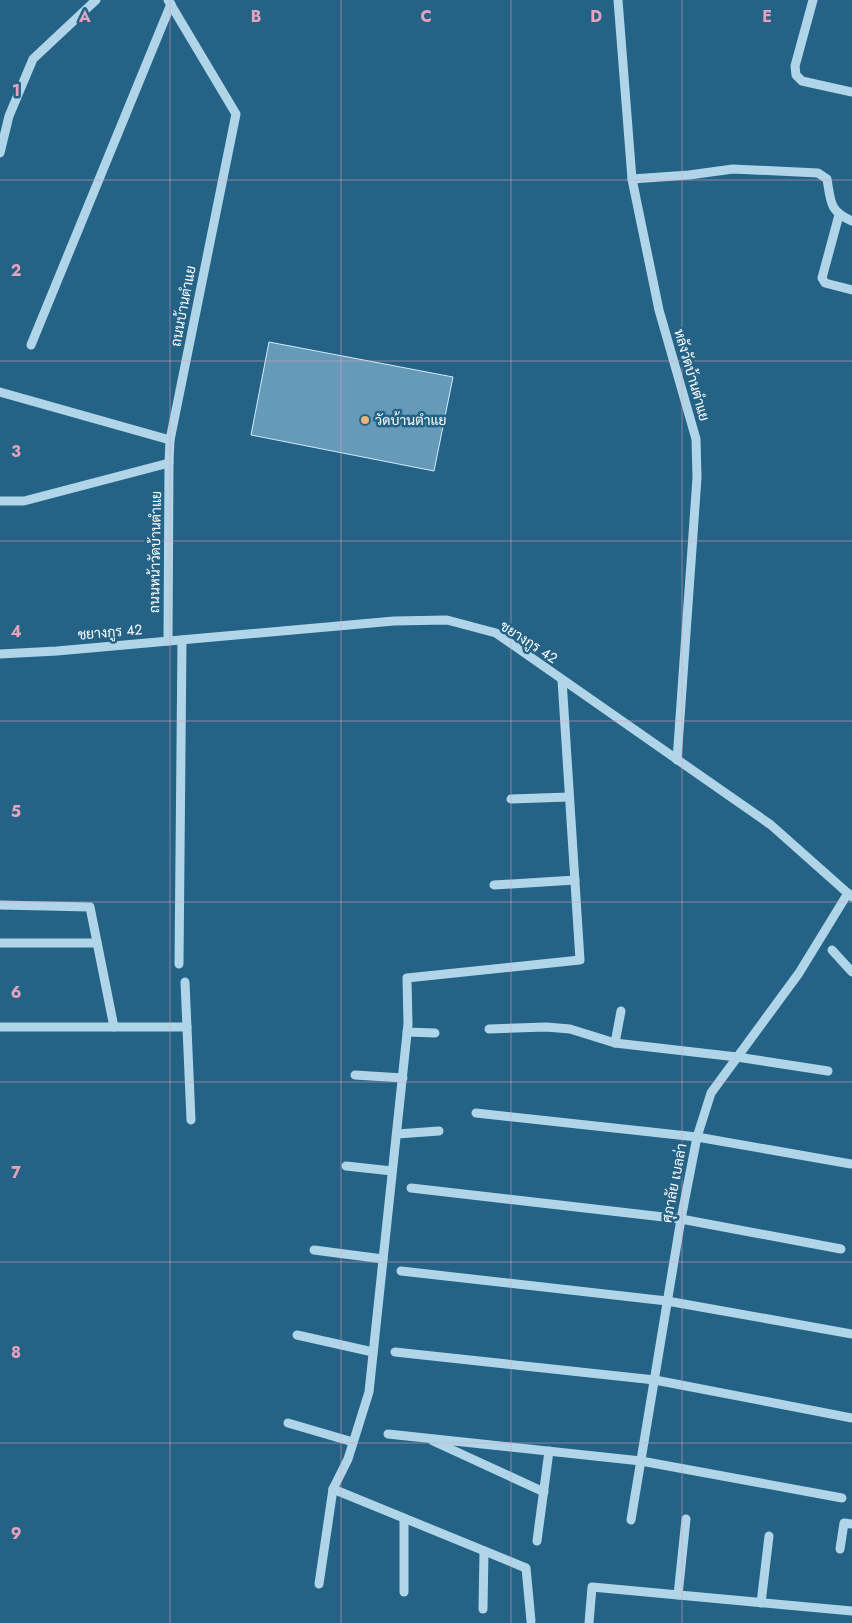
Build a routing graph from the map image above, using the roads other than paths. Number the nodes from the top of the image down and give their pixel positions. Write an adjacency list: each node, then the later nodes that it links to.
1 (96, 0): 6 (street)
2 (618, 0): 7 (street, หลังวัดบ้านตำแย)
3 (813, 0): 5 (street)
4 (170, 2): 11 (street); 13 (street, ถนนบ้านตำแย)
5 (852, 92)
6 (0, 153)
7 (632, 179): 8 (street); 20 (street, หลังวัดบ้านตำแย)
8 (839, 215): 9 (street); 10 (street)
9 (852, 221)
10 (852, 290)
11 (31, 345)
12 (0, 392): 13 (street)
13 (170, 440): 14 (street, ถนนบ้านตำแย)
14 (169, 462): 15 (street); 17 (street, ถนนหน้าวัดบ้านตำแย)
15 (0, 500)
16 (182, 640): 17 (street, ชยางกูร 42); 19 (street, ชยางกูร 42); 30 (street)
17 (168, 641): 18 (street, ชยางกูร 42)
18 (0, 654)
19 (562, 680): 20 (street, ชยางกูร 42); 21 (street)
20 (677, 760): 25 (street, ชยางกูร 42)
21 (569, 797): 22 (street); 23 (street)
22 (512, 799)
23 (575, 880): 24 (street); 38 (street)
24 (494, 885)
25 (850, 895): 41 (street, ศุภาลัย เบลล่า)
26 (0, 905): 28 (street)
27 (0, 943): 28 (street)
28 (97, 943): 34 (street)
29 (832, 950): 31 (street)
30 (179, 964)
31 (852, 972)
32 (185, 982): 35 (street)
33 (621, 1011): 40 (street)
34 (114, 1027): 35 (street); 36 (street)
35 (187, 1027): 46 (street)
36 (0, 1028)
37 (489, 1029): 40 (street)
38 (407, 1032): 39 (street); 44 (street)
39 (435, 1033)
40 (615, 1043): 41 (street)
41 (737, 1057): 42 (street); 49 (street, ศุภาลัย เบลล่า)
42 (828, 1071)
43 (355, 1075): 44 (street)
44 (403, 1078): 48 (street)
45 (476, 1113): 49 (street)
46 (191, 1120)
47 (439, 1131): 48 (street)
48 (397, 1134): 52 (street)
49 (697, 1138): 50 (street); 54 (street, ศุภาลัย เบลล่า)
50 (851, 1164)
51 (346, 1166): 52 (street)
52 (392, 1171): 57 (street)
53 (411, 1188): 54 (street)
54 (681, 1219): 55 (street); 59 (street, ศุภาลัย เบลล่า)
55 (841, 1249)
56 (314, 1250): 57 (street)
57 (383, 1259): 62 (street)
58 (401, 1271): 59 (street)
59 (667, 1301): 60 (street); 64 (street, ศุภาลัย เบลล่า)
60 (852, 1334)
61 (297, 1335): 62 (street)
62 (373, 1352): 69 (street)
63 (395, 1352): 64 (street)
64 (654, 1380): 65 (street); 71 (street, ศุภาลัย เบลล่า)
65 (852, 1418)
66 (288, 1423): 69 (street)
67 (388, 1434): 68 (street)
68 (426, 1438): 70 (street); 73 (street)
69 (353, 1442): 72 (street)
70 (549, 1451): 71 (street); 73 (street)
71 (641, 1461): 74 (street); 77 (street, ศุภาลัย เบลล่า)
72 (333, 1489): 75 (street); 83 (street)
73 (544, 1492): 80 (street)
74 (842, 1498)
75 (404, 1519): 82 (street); 84 (street)
76 (686, 1519): 85 (street)
77 (631, 1520)
78 (852, 1524): 81 (street)
79 (769, 1536): 86 (street)
80 (537, 1541)
81 (840, 1549)
82 (484, 1551): 87 (street); 89 (street)
83 (319, 1584)
84 (404, 1592)
85 (678, 1595): 86 (street); 90 (street)
86 (761, 1603): 88 (street)
87 (483, 1609)
88 (852, 1611)
89 (531, 1621)
90 (589, 1623)

